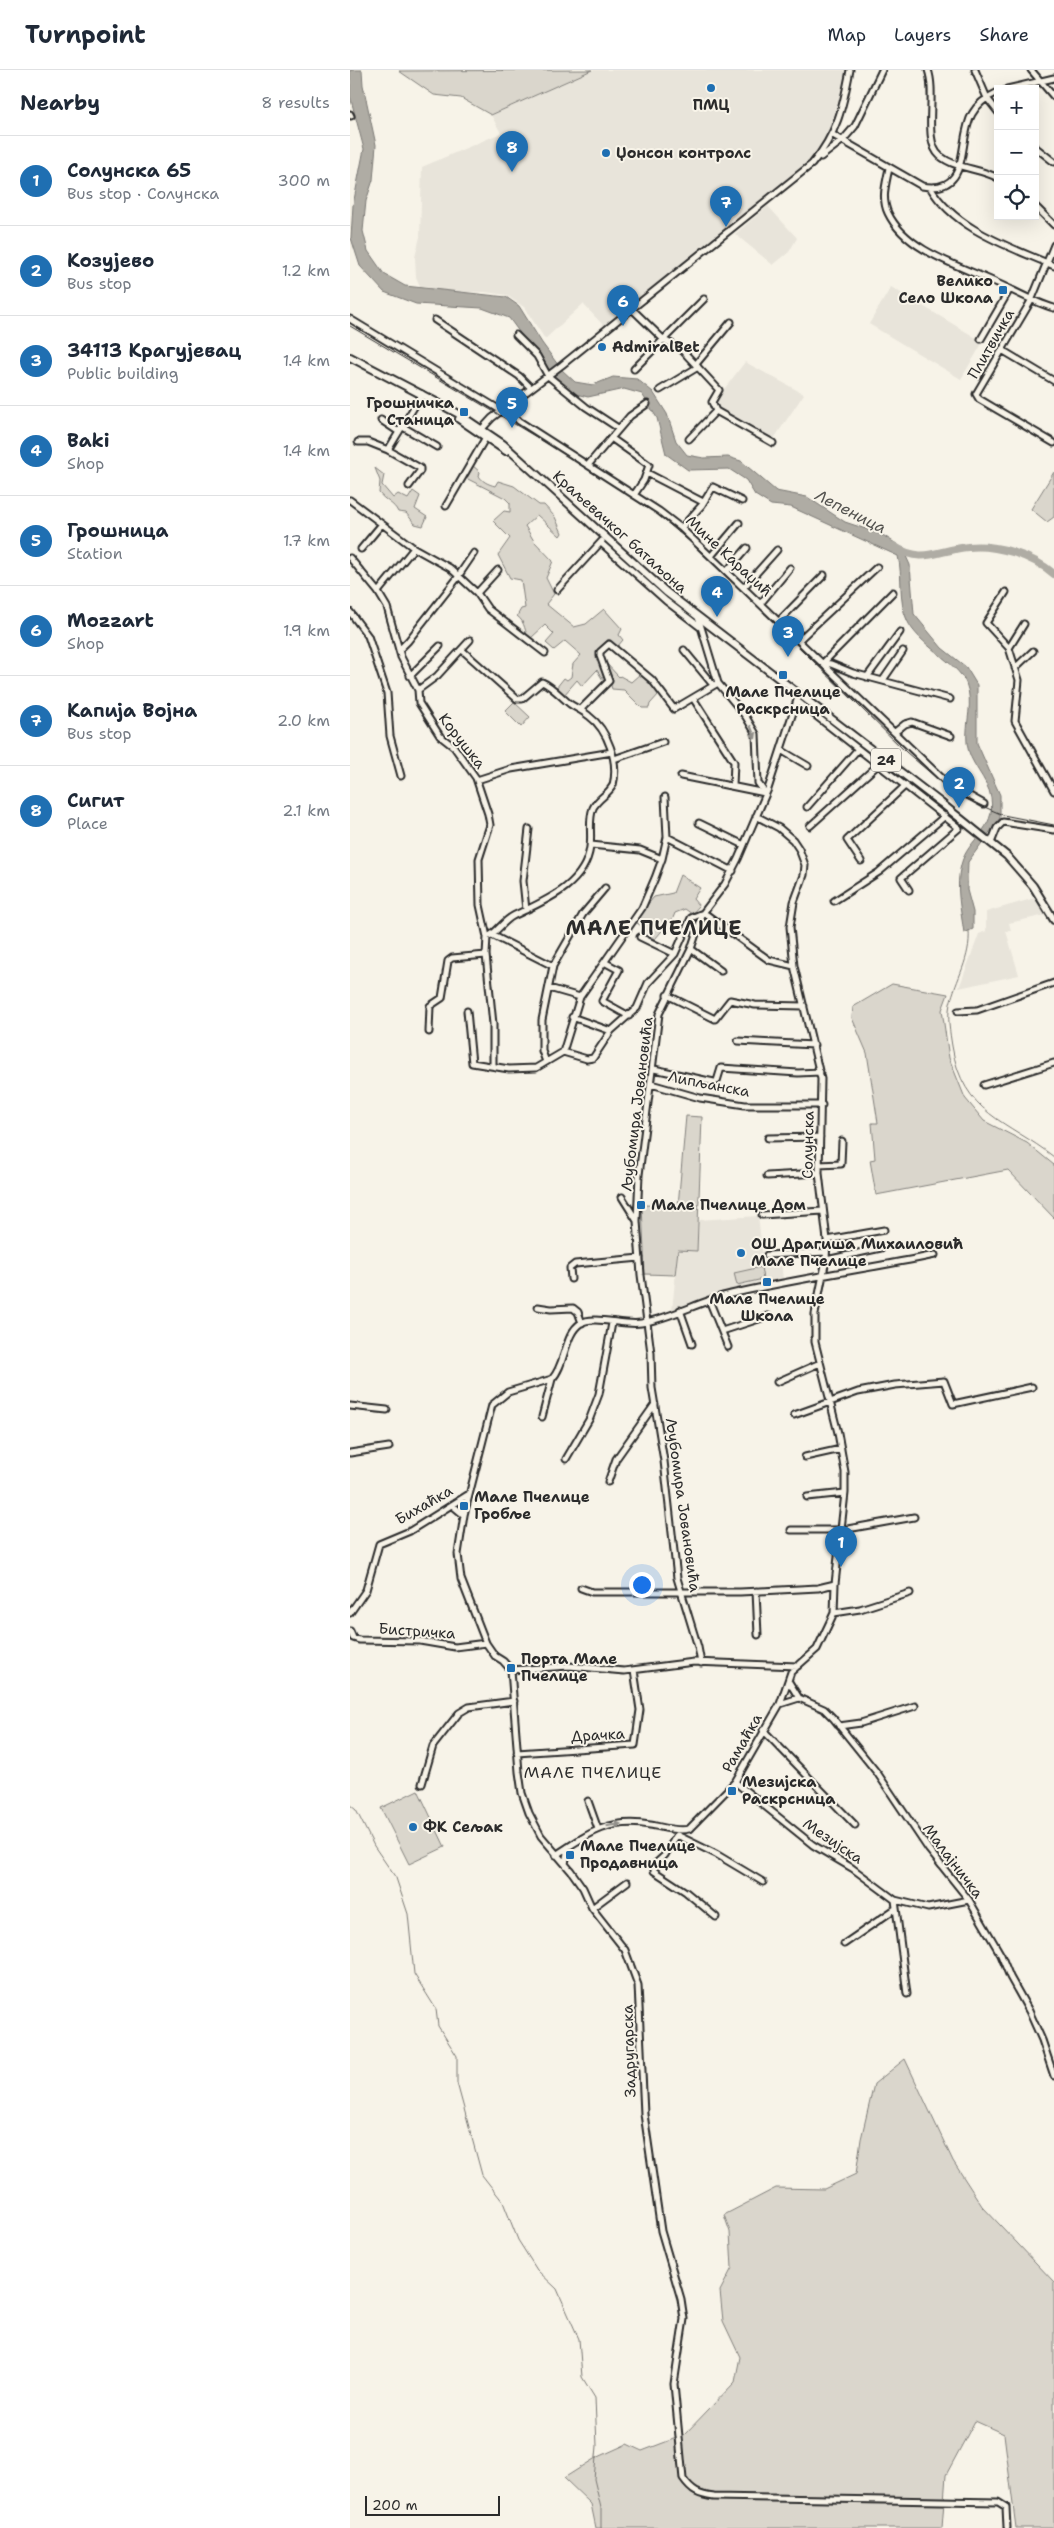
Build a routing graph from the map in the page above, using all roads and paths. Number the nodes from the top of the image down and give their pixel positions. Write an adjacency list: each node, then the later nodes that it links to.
1 (850, 70): 13 (street)
2 (882, 70): 14 (street)
3 (928, 70): 18 (street)
4 (975, 70): 11 (street)
5 (1032, 70): 7 (street)
6 (1054, 78): 7 (street)
7 (1039, 81): 8 (street); 10 (street)
8 (1023, 85)
9 (994, 94): 11 (street)
10 (1054, 97)
11 (987, 98): 12 (street); 18 (street)
12 (994, 107)
13 (833, 135): 14 (street); 17 (street)
14 (843, 140): 17 (street); 19 (street)
15 (1039, 150): 16 (street)
16 (1054, 162)
17 (812, 164): 30 (street)
18 (961, 166): 20 (street); 21 (street)
19 (889, 168): 21 (street); 27 (street)
20 (994, 176)
21 (930, 187): 25 (street)
22 (1039, 210): 23 (street)
23 (1054, 225)
24 (1054, 245): 25 (street, Плитвичка)
25 (1048, 263): 26 (street); 29 (street, Плитвичка)
26 (1054, 266)
27 (1010, 289): 29 (street); 36 (street)
28 (704, 298): 37 (street)
29 (1031, 301): 31 (street); 38 (street, Плитвичка)
30 (632, 308): 37 (street); 42 (street)
31 (1054, 308)
32 (350, 319): 48 (street, Мине Караџић)
33 (435, 320): 44 (street)
34 (731, 322): 40 (street)
35 (516, 335): 42 (street)
36 (981, 339)
37 (664, 340): 40 (street); 41 (street)
38 (1002, 350): 43 (street); 59 (street, Плитвичка)
39 (350, 357): 46 (main road, Краљевачког батаљона / 24)
40 (697, 366): 45 (street); 49 (street)
41 (634, 368)
42 (550, 374): 44 (street); 51 (street)
43 (1054, 381)
44 (531, 388): 48 (street)
45 (660, 390)
46 (422, 394): 52 (street); 53 (main road, Краљевачког батаљона / 24)
47 (647, 404): 51 (street)
48 (504, 410): 53 (street); 63 (street, Мине Караџић)
49 (716, 411): 56 (street); 58 (street)
50 (381, 420): 52 (street)
51 (618, 428): 55 (street)
52 (401, 429): 60 (street); 61 (street)
53 (480, 430): 54 (main road, Краљевачког батаљона / 24); 62 (main road, Краљевачког батаљона / 24)
54 (486, 437): 62 (main road, Краљевачког батаљона / 24); 70 (street)
55 (611, 438): 63 (street); 64 (street)
56 (689, 439)
57 (358, 442): 61 (street)
58 (773, 443)
59 (1054, 443)
60 (437, 447)
61 (388, 450): 65 (street)
62 (512, 453): 74 (main road, Краљевачког батаљона / 24)
63 (588, 465): 66 (street, Мине Караџић)
64 (647, 473): 66 (street); 69 (street)
65 (409, 486)
66 (634, 495): 73 (street, Мине Караџић)
67 (350, 500): 72 (street)
68 (742, 501): 69 (street)
69 (702, 502): 73 (street)
70 (446, 506)
71 (739, 523): 80 (street)
72 (382, 524): 75 (street); 77 (street)
73 (681, 528): 80 (street, Мине Караџић)
74 (603, 540): 89 (street); 96 (main road, Краљевачког батаљона / 24); 99 (street)
75 (414, 548): 87 (street); 90 (street)
76 (748, 548): 85 (street)
77 (360, 549)
78 (777, 550): 88 (street)
79 (474, 553): 87 (street)
80 (712, 555): 85 (street, Мине Караџић)
81 (350, 558): 90 (street, Корушка)
82 (877, 567): 102 (street)
83 (790, 568): 94 (street)
84 (498, 570): 93 (street)
85 (728, 570): 88 (street, Мине Караџић)
86 (824, 575): 97 (street)
87 (459, 576): 93 (street); 105 (street)
88 (744, 587): 94 (street, Мине Караџић)
89 (557, 590)
90 (378, 592): 105 (street, Корушка)
91 (893, 592): 111 (street)
92 (1006, 592): 104 (street)
93 (476, 593): 110 (street)
94 (762, 603): 97 (street, Мине Караџић)
95 (350, 612): 131 (street)
96 (698, 617): 99 (street); 119 (main road, Краљевачког батаљона / 24)
97 (780, 621): 102 (street, Мине Караџић)
98 (1024, 624): 104 (street)
99 (701, 627): 116 (street)
100 (900, 632): 114 (street)
101 (470, 640): 106 (street)
102 (800, 640): 111 (street, Мине Караџић)
103 (440, 646): 113 (street)
104 (1009, 648): 112 (street)
105 (399, 650): 113 (street, Корушка)
106 (462, 650): 117 (street); 121 (street)
107 (684, 650): 116 (street)
108 (903, 651): 115 (street)
109 (1033, 651): 112 (street)
110 (545, 653)
111 (823, 663): 114 (street); 122 (street, Мине Караџић)
112 (1015, 668): 136 (street)
113 (410, 676): 117 (street, Корушка)
114 (867, 677): 115 (street)
115 (883, 680): 120 (street)
116 (716, 684): 118 (street); 137 (street, one-way to 137)
117 (418, 690): 133 (street, Корушка)
118 (693, 698): 121 (street); 135 (street)
119 (798, 698): 125 (street); 126 (street, Љубомира Јовановића); 148 (main road, Краљевачког батаљона / 24)
120 (950, 699)
121 (580, 710): 127 (street)
122 (895, 732): 123 (street); 139 (street, Мине Караџић)
123 (951, 736)
124 (663, 742): 128 (street)
125 (858, 749): 129 (street); 140 (street)
126 (781, 750): 130 (street); 137 (street, Љубомира Јовановића)
127 (612, 752): 128 (street); 133 (street)
128 (614, 759): 149 (street)
129 (879, 764): 134 (street); 144 (street)
130 (808, 766)
131 (401, 776)
132 (681, 776): 135 (street)
133 (478, 780): 160 (street, Корушка)
134 (906, 785): 142 (street); 152 (street)
135 (733, 786): 137 (street)
136 (1054, 791)
137 (766, 793): 141 (street, Љубомира Јовановића)
138 (665, 796): 147 (street)
139 (984, 804)
140 (807, 807)
141 (756, 816): 150 (street, Љубомира Јовановића); 167 (street, Солунска)
142 (945, 816): 155 (street); 156 (street)
143 (699, 823): 150 (street)
144 (810, 826)
145 (529, 828): 157 (street)
146 (1054, 830): 148 (street)
147 (666, 837): 151 (street); 153 (street)
148 (990, 843): 159 (main road, 24)
149 (591, 845): 151 (street); 157 (street)
150 (744, 845): 153 (street, Љубомира Јовановића)
151 (662, 859): 165 (street)
152 (861, 861)
153 (732, 871): 158 (street, Љубомира Јовановића)
154 (605, 888): 166 (street)
155 (909, 890)
156 (834, 901)
157 (526, 910): 160 (street)
158 (702, 912): 162 (street, Љубомира Јовановића); 163 (street); 167 (street)
159 (1054, 920)
160 (489, 936): 164 (street, Корушка); 166 (street)
161 (640, 937): 163 (street)
162 (691, 949): 168 (street); 171 (street, Љубомира Јовановића)
163 (675, 954): 176 (street)
164 (486, 955): 179 (street); 185 (street, Корушка)
165 (606, 963): 172 (street); 176 (street)
166 (553, 966): 170 (street)
167 (794, 966): 173 (street, Солунска)
168 (721, 971)
169 (1054, 983): 174 (street)
170 (549, 988): 172 (street); 183 (street)
171 (667, 996): 173 (street); 186 (street, Љубомира Јовановића)
172 (580, 997): 177 (street)
173 (804, 1006): 181 (street, Солунска)
174 (958, 1011)
175 (467, 1012): 185 (street)
176 (629, 1016): 178 (street)
177 (572, 1018): 178 (street); 182 (street)
178 (611, 1031): 182 (street)
179 (429, 1032)
180 (738, 1040): 181 (street)
181 (814, 1046): 187 (street, Солунска)
182 (563, 1052): 183 (street)
183 (546, 1062): 185 (street)
184 (1054, 1063): 189 (street)
185 (493, 1065)
186 (654, 1069): 187 (street); 188 (street, Љубомира Јовановића)
187 (820, 1072): 190 (street, Солунска)
188 (651, 1084): 190 (street, Липљанска); 198 (street, Љубомира Јовановића)
189 (984, 1085)
190 (822, 1105): 191 (street, Солунска)
191 (820, 1137): 192 (street); 194 (street, Солунска)
192 (768, 1138)
193 (842, 1141): 194 (street)
194 (819, 1165): 195 (street, Солунска)
195 (819, 1173): 196 (street); 200 (street, Солунска)
196 (768, 1176)
197 (622, 1197): 199 (street)
198 (638, 1202): 199 (street); 202 (street, Љубомира Јовановића)
199 (628, 1207): 202 (street)
200 (823, 1211): 201 (street); 204 (street, Солунска)
201 (762, 1216)
202 (637, 1221): 209 (street, Љубомира Јовановића)
203 (884, 1230): 204 (street)
204 (827, 1240): 206 (street, Солунска)
205 (881, 1248): 210 (street)
206 (826, 1252): 208 (street); 210 (street, Солунска)
207 (935, 1254): 211 (street)
208 (766, 1255)
209 (640, 1258): 212 (street); 217 (street, Љубомира Јовановића)
210 (826, 1260): 211 (street, Солунска)
211 (824, 1276): 213 (street); 223 (street, Солунска)
212 (571, 1279)
213 (708, 1300): 215 (street); 220 (street)
214 (538, 1307): 218 (street)
215 (680, 1310): 217 (street); 221 (street)
216 (768, 1316): 220 (street)
217 (648, 1322): 219 (street); 228 (street, Љубомира Јовановића)
218 (582, 1323): 219 (street); 224 (street)
219 (612, 1323): 237 (street)
220 (722, 1331): 222 (street)
221 (692, 1344)
222 (728, 1347)
223 (820, 1363): 225 (street); 227 (street, Солунска)
224 (552, 1379): 232 (street); 239 (street)
225 (777, 1382)
226 (1032, 1387): 227 (street)
227 (830, 1402): 231 (street); 234 (street, Солунска)
228 (655, 1404): 238 (street); 250 (street, Љубомира Јовановића)
229 (350, 1406): 230 (street)
230 (387, 1410)
231 (794, 1415)
232 (542, 1417)
233 (389, 1447): 235 (street)
234 (841, 1449): 236 (street); 240 (street, Солунска)
235 (350, 1452)
236 (805, 1457)
237 (566, 1459)
238 (608, 1482)
239 (469, 1494): 242 (street, Бихаћка); 243 (street)
240 (846, 1494): 241 (street); 246 (street, Солунска)
241 (807, 1497)
242 (452, 1505): 243 (street); 252 (street, Бихаћка)
243 (464, 1514): 256 (street)
244 (914, 1517): 246 (street)
245 (790, 1530): 246 (street)
246 (842, 1530): 247 (street, Солунска)
247 (834, 1584): 249 (street); 253 (street, Солунска)
248 (582, 1588): 250 (street)
249 (756, 1591): 250 (street); 255 (street)
250 (681, 1592): 257 (street, Љубомира Јовановића)
251 (910, 1593): 253 (street)
252 (350, 1612)
253 (834, 1613): 258 (street, Солунска)
254 (350, 1631): 256 (street, Бистричка)
255 (758, 1636)
256 (486, 1642): 259 (street)
257 (701, 1663): 258 (street); 260 (street)
258 (798, 1666): 261 (street, Рамаћка)
259 (511, 1670): 260 (street); 263 (street, Задругарска)
260 (634, 1670): 268 (street, Драчка)
261 (789, 1682): 262 (street); 264 (street, Рамаћка)
262 (799, 1698): 264 (street); 266 (street, Малајничка)
263 (514, 1701): 268 (street, Задругарска); 270 (street)
264 (780, 1704): 267 (street, Рамаћка)
265 (915, 1706): 266 (street)
266 (839, 1726): 282 (street, Малајничка)
267 (763, 1730): 269 (street, Рамаћка); 272 (street)
268 (517, 1754): 277 (street, Задругарска)
269 (735, 1782): 274 (street, Рамаћка); 281 (street, Мезијска)
270 (422, 1784)
271 (588, 1801): 273 (street)
272 (855, 1825)
273 (598, 1829): 274 (street, one-way to 274); 276 (street)
274 (682, 1831): 275 (street, Рамаћка)
275 (676, 1836): 280 (street); 285 (street)
276 (568, 1847): 277 (street); 278 (street)
277 (556, 1855): 278 (street, Задругарска)
278 (565, 1864): 283 (street, Задругарска)
279 (626, 1882): 283 (street)
280 (763, 1882)
281 (895, 1900): 282 (street, Мезијска); 284 (street)
282 (969, 1900): 288 (street, Малајничка)
283 (592, 1908): 289 (street, Задругарска)
284 (895, 1908): 286 (street); 287 (street)
285 (716, 1917)
286 (844, 1944)
287 (906, 1994)
288 (1054, 2076)
289 (1007, 2528)

